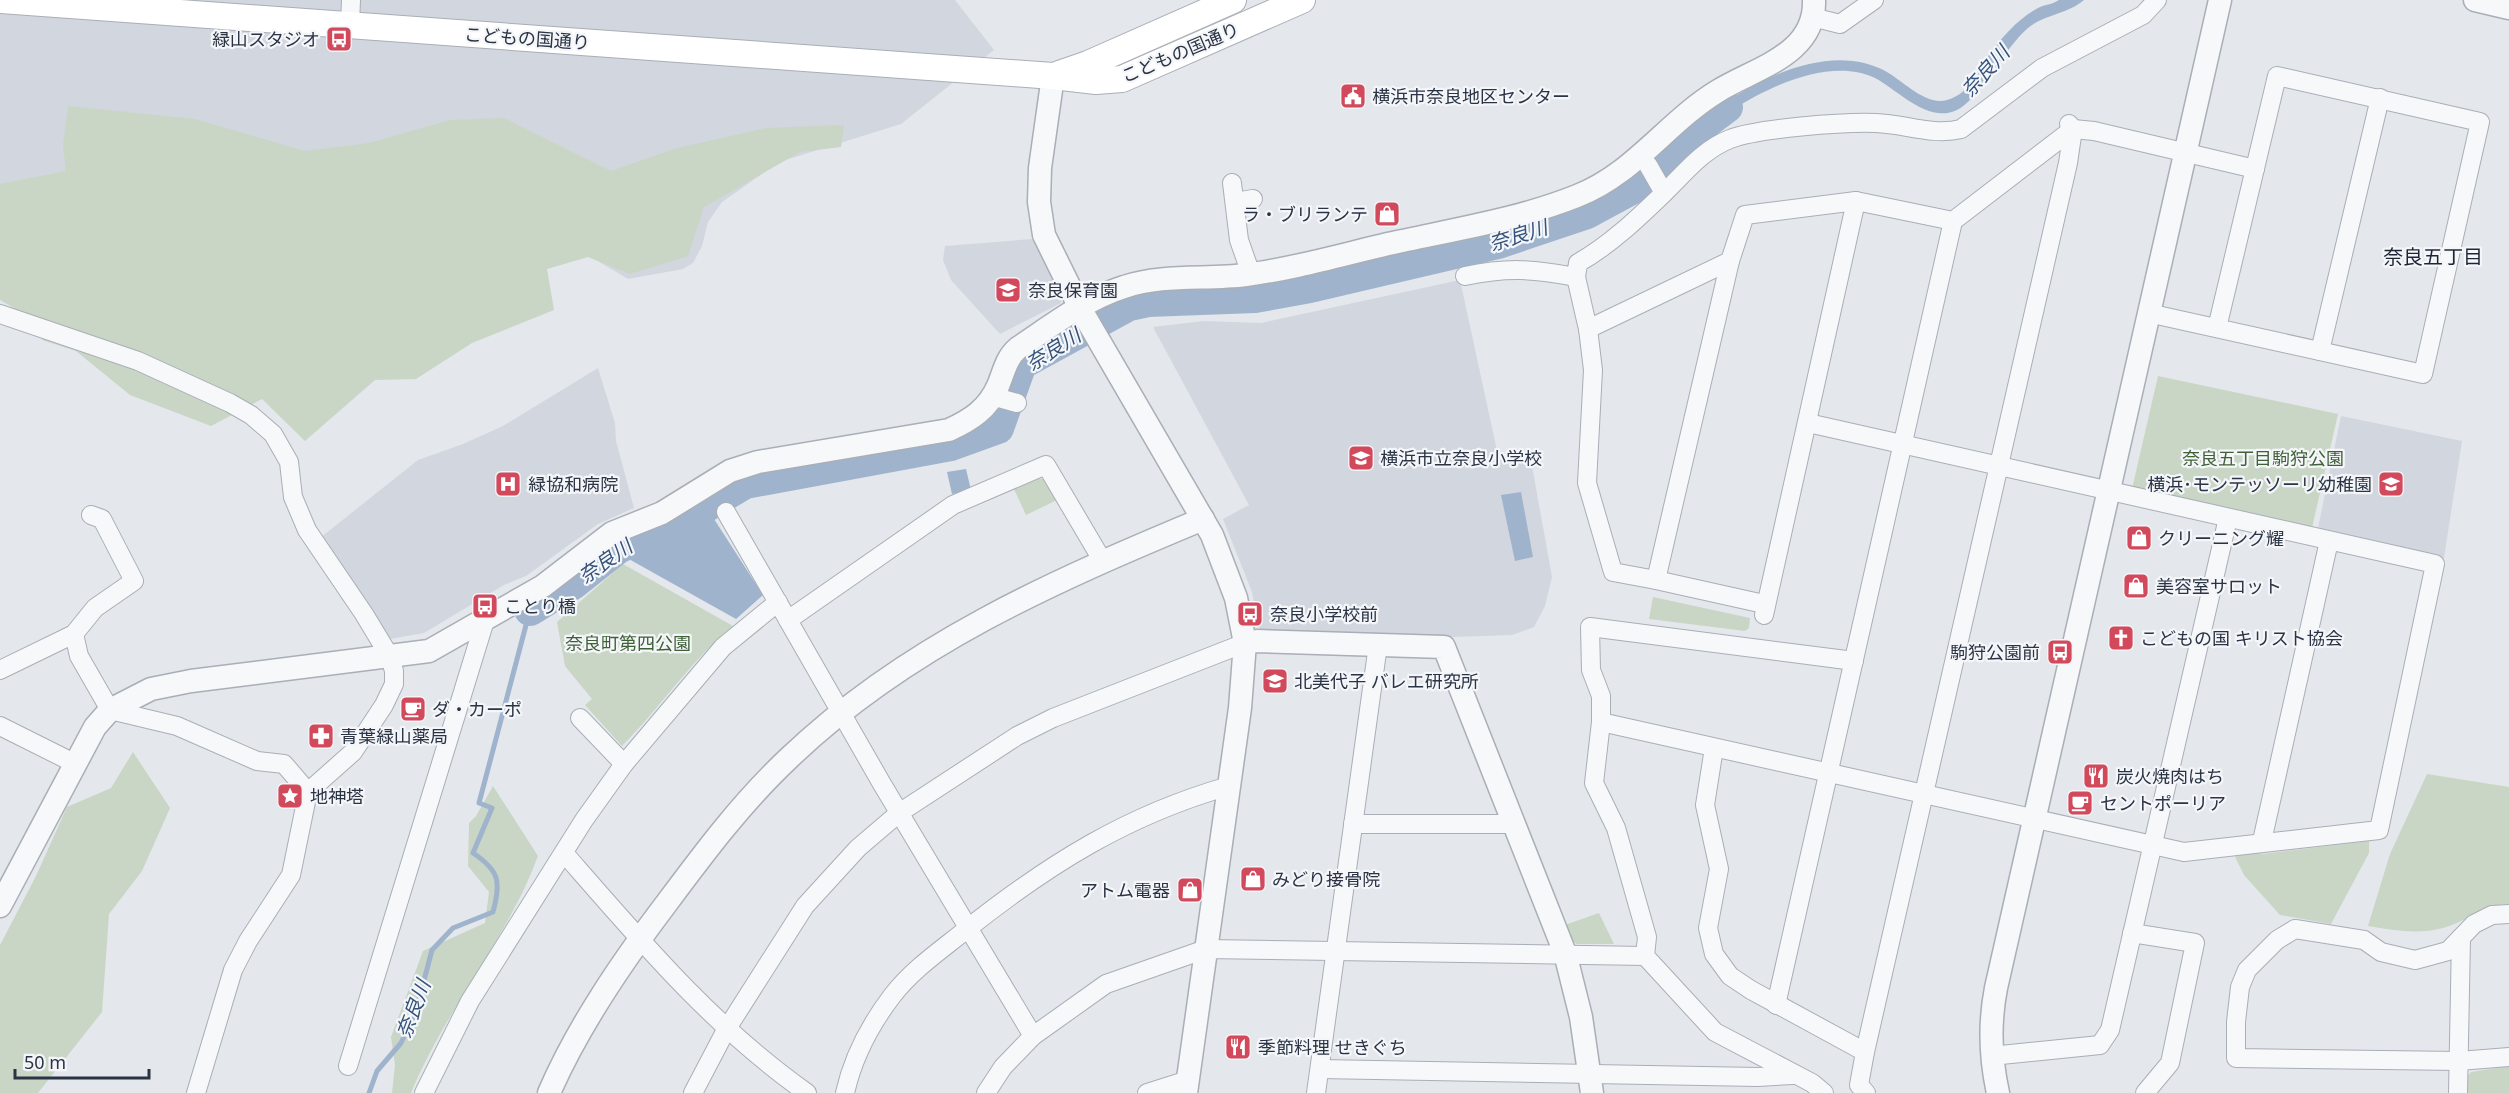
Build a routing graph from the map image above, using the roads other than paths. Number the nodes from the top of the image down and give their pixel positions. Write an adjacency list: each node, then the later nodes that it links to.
1 (0, 0): 10 (main road, こどもの国通り)
2 (1302, 0): 11 (main road, こどもの国通り)
3 (1874, 0): 9 (street)
4 (2157, 0): 19 (street)
5 (2220, 0): 15 (street)
6 (2475, 0): 8 (street)
7 (1218, 3): 11 (street); 12 (main road, こどもの国通り)
8 (2509, 8)
9 (1813, 9): 25 (street)
10 (350, 12): 12 (main road, こどもの国通り)
11 (1224, 34): 12 (main road, こどもの国通り)
12 (1053, 76): 28 (street)
13 (2380, 98): 17 (street); 33 (street); 33 (street)
14 (2069, 124): 15 (street); 23 (street); 36 (street)
15 (2185, 153): 17 (street); 29 (street)
16 (1648, 165): 19 (street)
17 (2255, 169): 32 (street)
18 (1232, 183): 22 (street)
19 (1662, 189): 27 (street)
20 (1253, 199): 22 (street)
21 (1856, 201): 23 (street); 24 (street); 34 (street)
22 (1235, 202): 25 (street)
23 (1953, 220): 35 (street)
24 (1731, 261): 31 (street); 44 (street)
25 (1251, 274): 28 (street)
26 (1465, 276): 27 (street)
27 (1576, 277): 31 (street)
28 (1082, 311): 41 (street); 46 (street)
29 (2148, 313): 32 (street); 37 (street)
30 (0, 314): 51 (street)
31 (1588, 328): 44 (street)
32 (2217, 328): 33 (street)
33 (2320, 351)
34 (1808, 423): 35 (street); 44 (street)
35 (1904, 445): 36 (street); 52 (street)
36 (1999, 466): 37 (street); 65 (street)
37 (2108, 490): 40 (street); 67 (street)
38 (726, 512): 45 (street)
39 (90, 515): 48 (street)
40 (2228, 518): 42 (street); 71 (street)
41 (1203, 519): 43 (street); 49 (street)
42 (2329, 541): 70 (street); 70 (street)
43 (1102, 560): 47 (street); 55 (street)
44 (1656, 580)
45 (778, 602): 47 (street); 61 (street)
46 (486, 617): 51 (street); 90 (street)
47 (788, 620): 55 (street)
48 (74, 634): 53 (street); 54 (street)
49 (1245, 644): 50 (street); 63 (street); 66 (street)
50 (1378, 645): 68 (street); 69 (street)
51 (390, 657): 54 (street); 64 (street)
52 (1854, 662): 57 (street); 62 (street)
53 (0, 670)
54 (110, 710): 60 (street); 64 (street)
55 (842, 712): 66 (street); 78 (street)
56 (580, 718): 61 (street)
57 (1601, 722): 59 (street); 82 (street)
58 (0, 726): 60 (street)
59 (1714, 748): 62 (street); 83 (street)
60 (74, 763): 73 (street)
61 (624, 764): 72 (street)
62 (1827, 774): 65 (street); 83 (street)
63 (1229, 786): 75 (street); 79 (street)
64 (308, 792): 95 (street)
65 (1924, 795): 67 (street); 86 (street)
66 (899, 813): 75 (street); 84 (street)
67 (2034, 819): 71 (street); 87 (street)
68 (1353, 824): 69 (street); 80 (street)
69 (1513, 824): 81 (street)
70 (2262, 842): 71 (street)
71 (2152, 846): 76 (street)
72 (564, 853): 78 (street); 96 (street)
73 (0, 906)
74 (2509, 914): 77 (street)
75 (969, 927): 85 (street); 100 (street)
76 (2132, 933): 87 (street); 107 (street)
77 (2461, 938): 89 (street); 89 (street)
78 (639, 939): 84 (street); 97 (street)
79 (1206, 949): 80 (street); 85 (street); 94 (street)
80 (1335, 949): 81 (street); 91 (street)
81 (1565, 953): 82 (street); 93 (street)
82 (1645, 956): 92 (street)
83 (1776, 1005): 86 (street)
84 (726, 1030): 98 (street); 99 (street)
85 (1033, 1036): 101 (street)
86 (1865, 1052): 105 (street)
87 (1991, 1056): 106 (street)
88 (2509, 1057): 89 (street)
89 (2459, 1061): 108 (street)
90 (348, 1066)
91 (1320, 1069): 93 (street); 103 (street)
92 (1795, 1075): 93 (street); 104 (street)
93 (1591, 1083)
94 (1187, 1087): 102 (street)
95 (196, 1093)
96 (424, 1093)
97 (549, 1093)
98 (693, 1093)
99 (807, 1093)
100 (844, 1093)
101 (986, 1093)
102 (1146, 1093)
103 (1316, 1093)
104 (1824, 1093)
105 (1866, 1093)
106 (1998, 1093)
107 (2145, 1093)
108 (2458, 1093)

